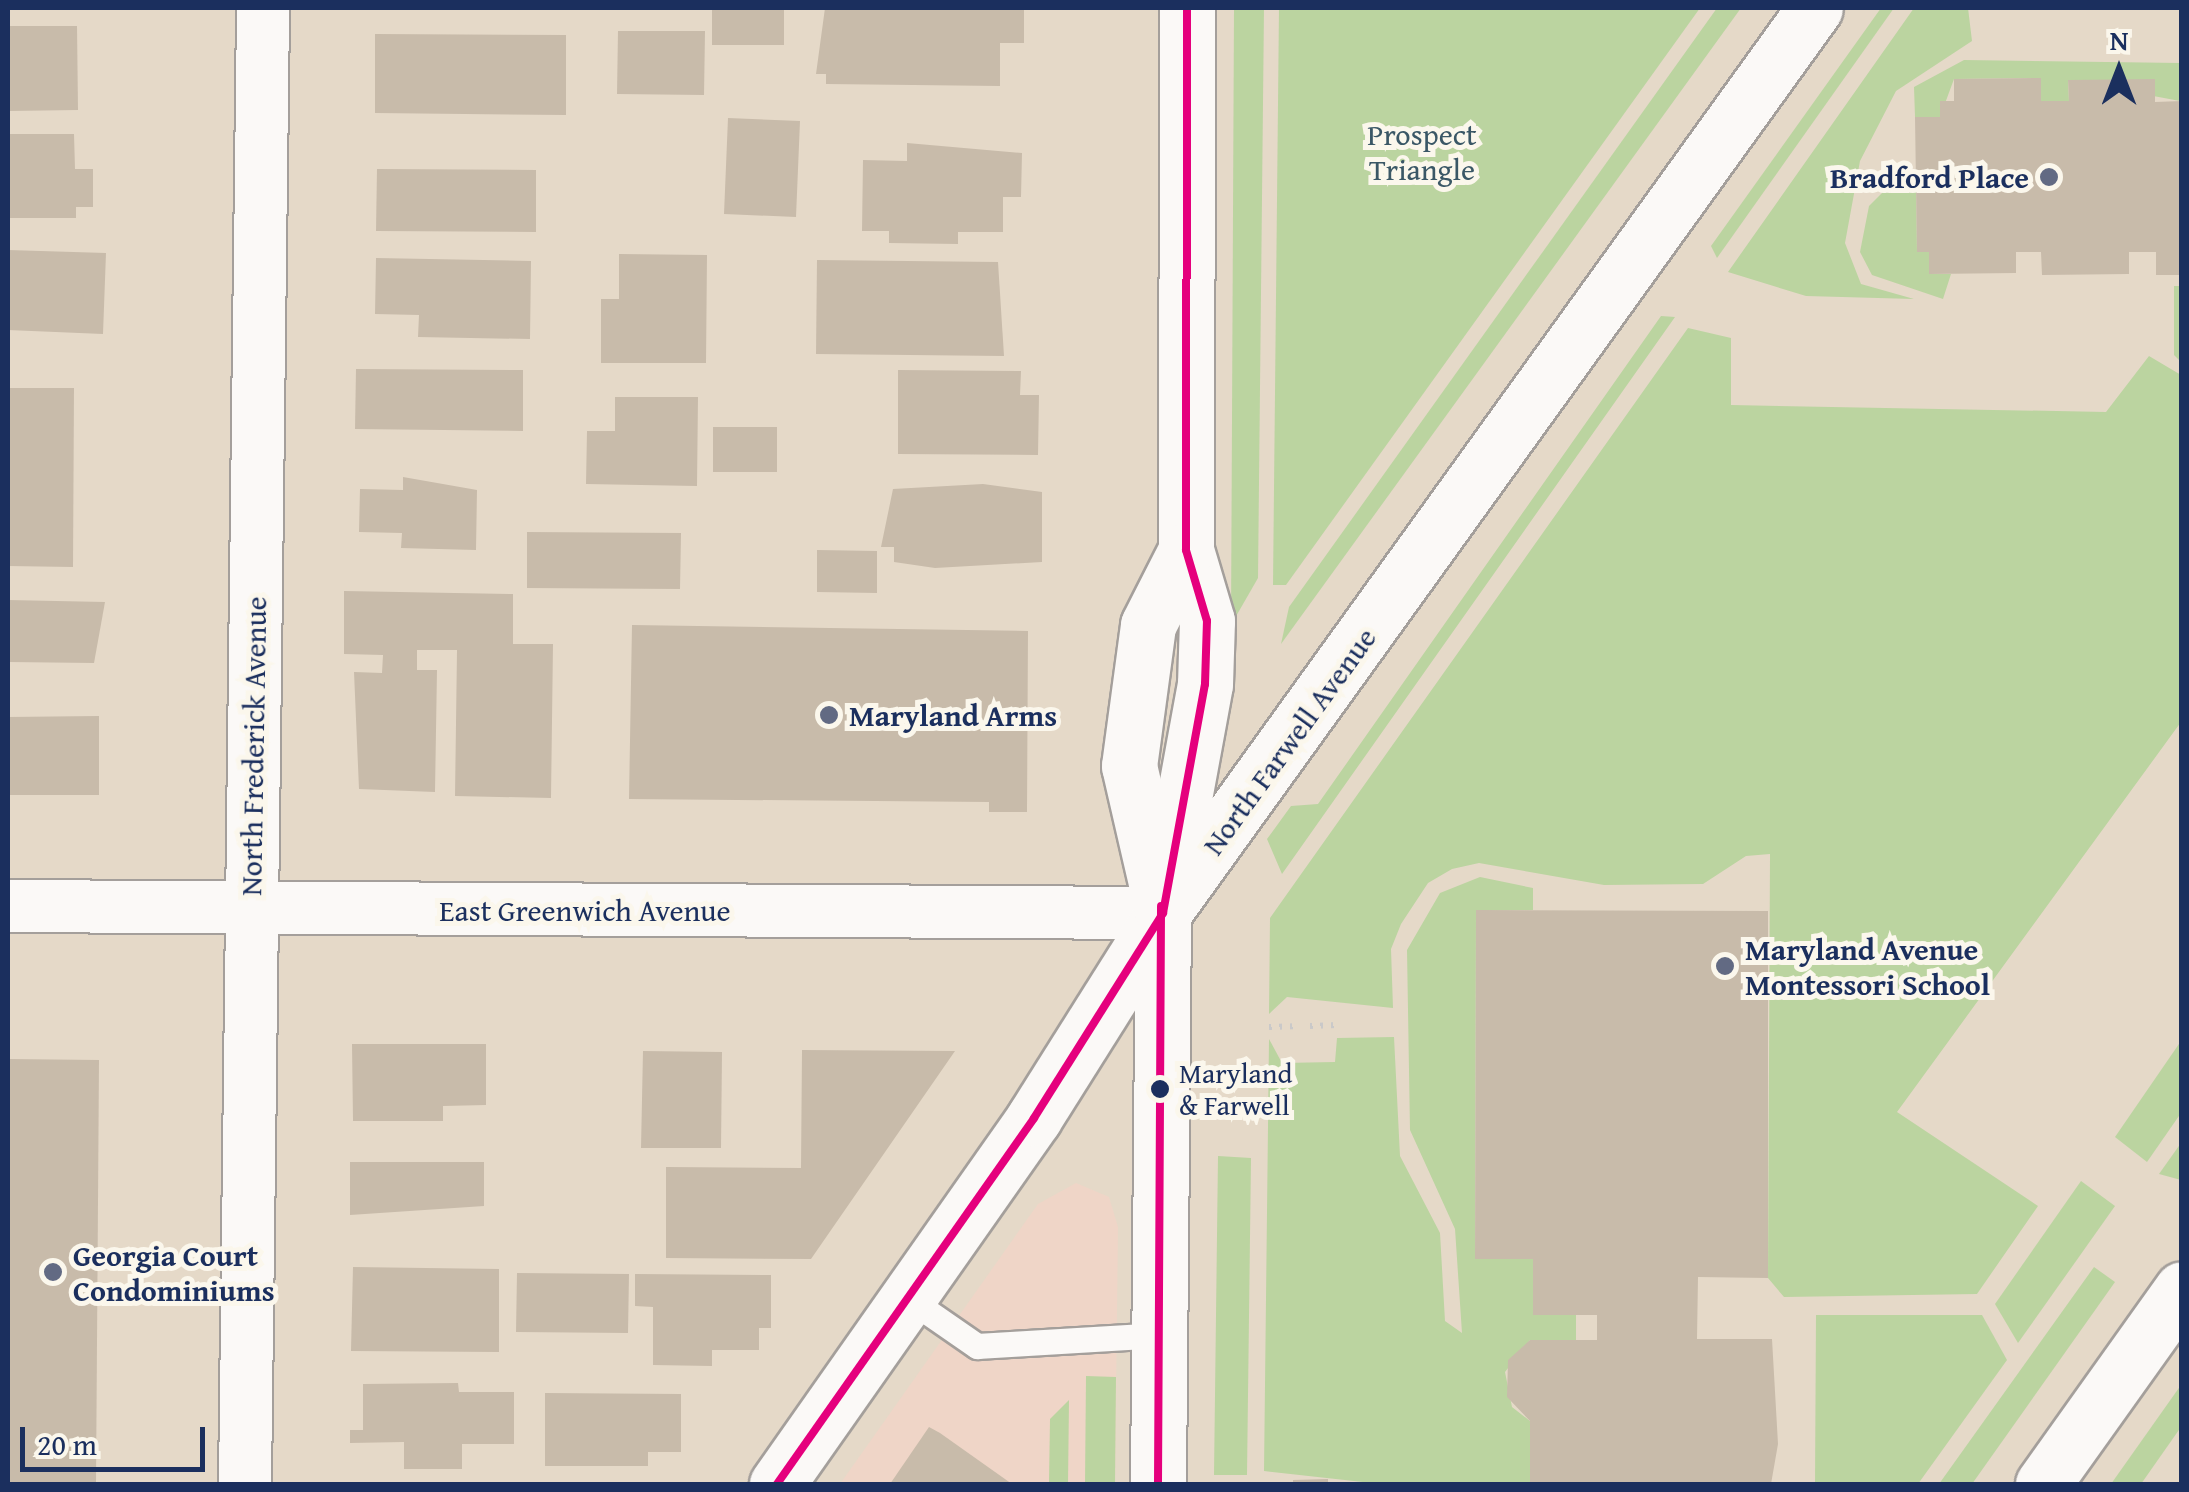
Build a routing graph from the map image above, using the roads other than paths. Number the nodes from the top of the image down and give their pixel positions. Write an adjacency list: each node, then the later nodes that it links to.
1 (263, 8): 5 (street, North Frederick Avenue)
2 (1187, 8): 6 (main road)
3 (1814, 8): 6 (main road, North Farwell Avenue)
4 (8, 906): 5 (street, East Greenwich Avenue)
5 (251, 908): 6 (street, East Greenwich Avenue); 10 (street, North Frederick Avenue)
6 (1163, 913): 8 (main road, North Farwell Avenue); 9 (main road)
7 (2182, 1289): 13 (main road)
8 (909, 1299): 9 (lane); 11 (main road, North Farwell Avenue)
9 (1161, 1335): 12 (main road)
10 (245, 1484)
11 (777, 1484)
12 (1158, 1484)
13 (2043, 1484)

